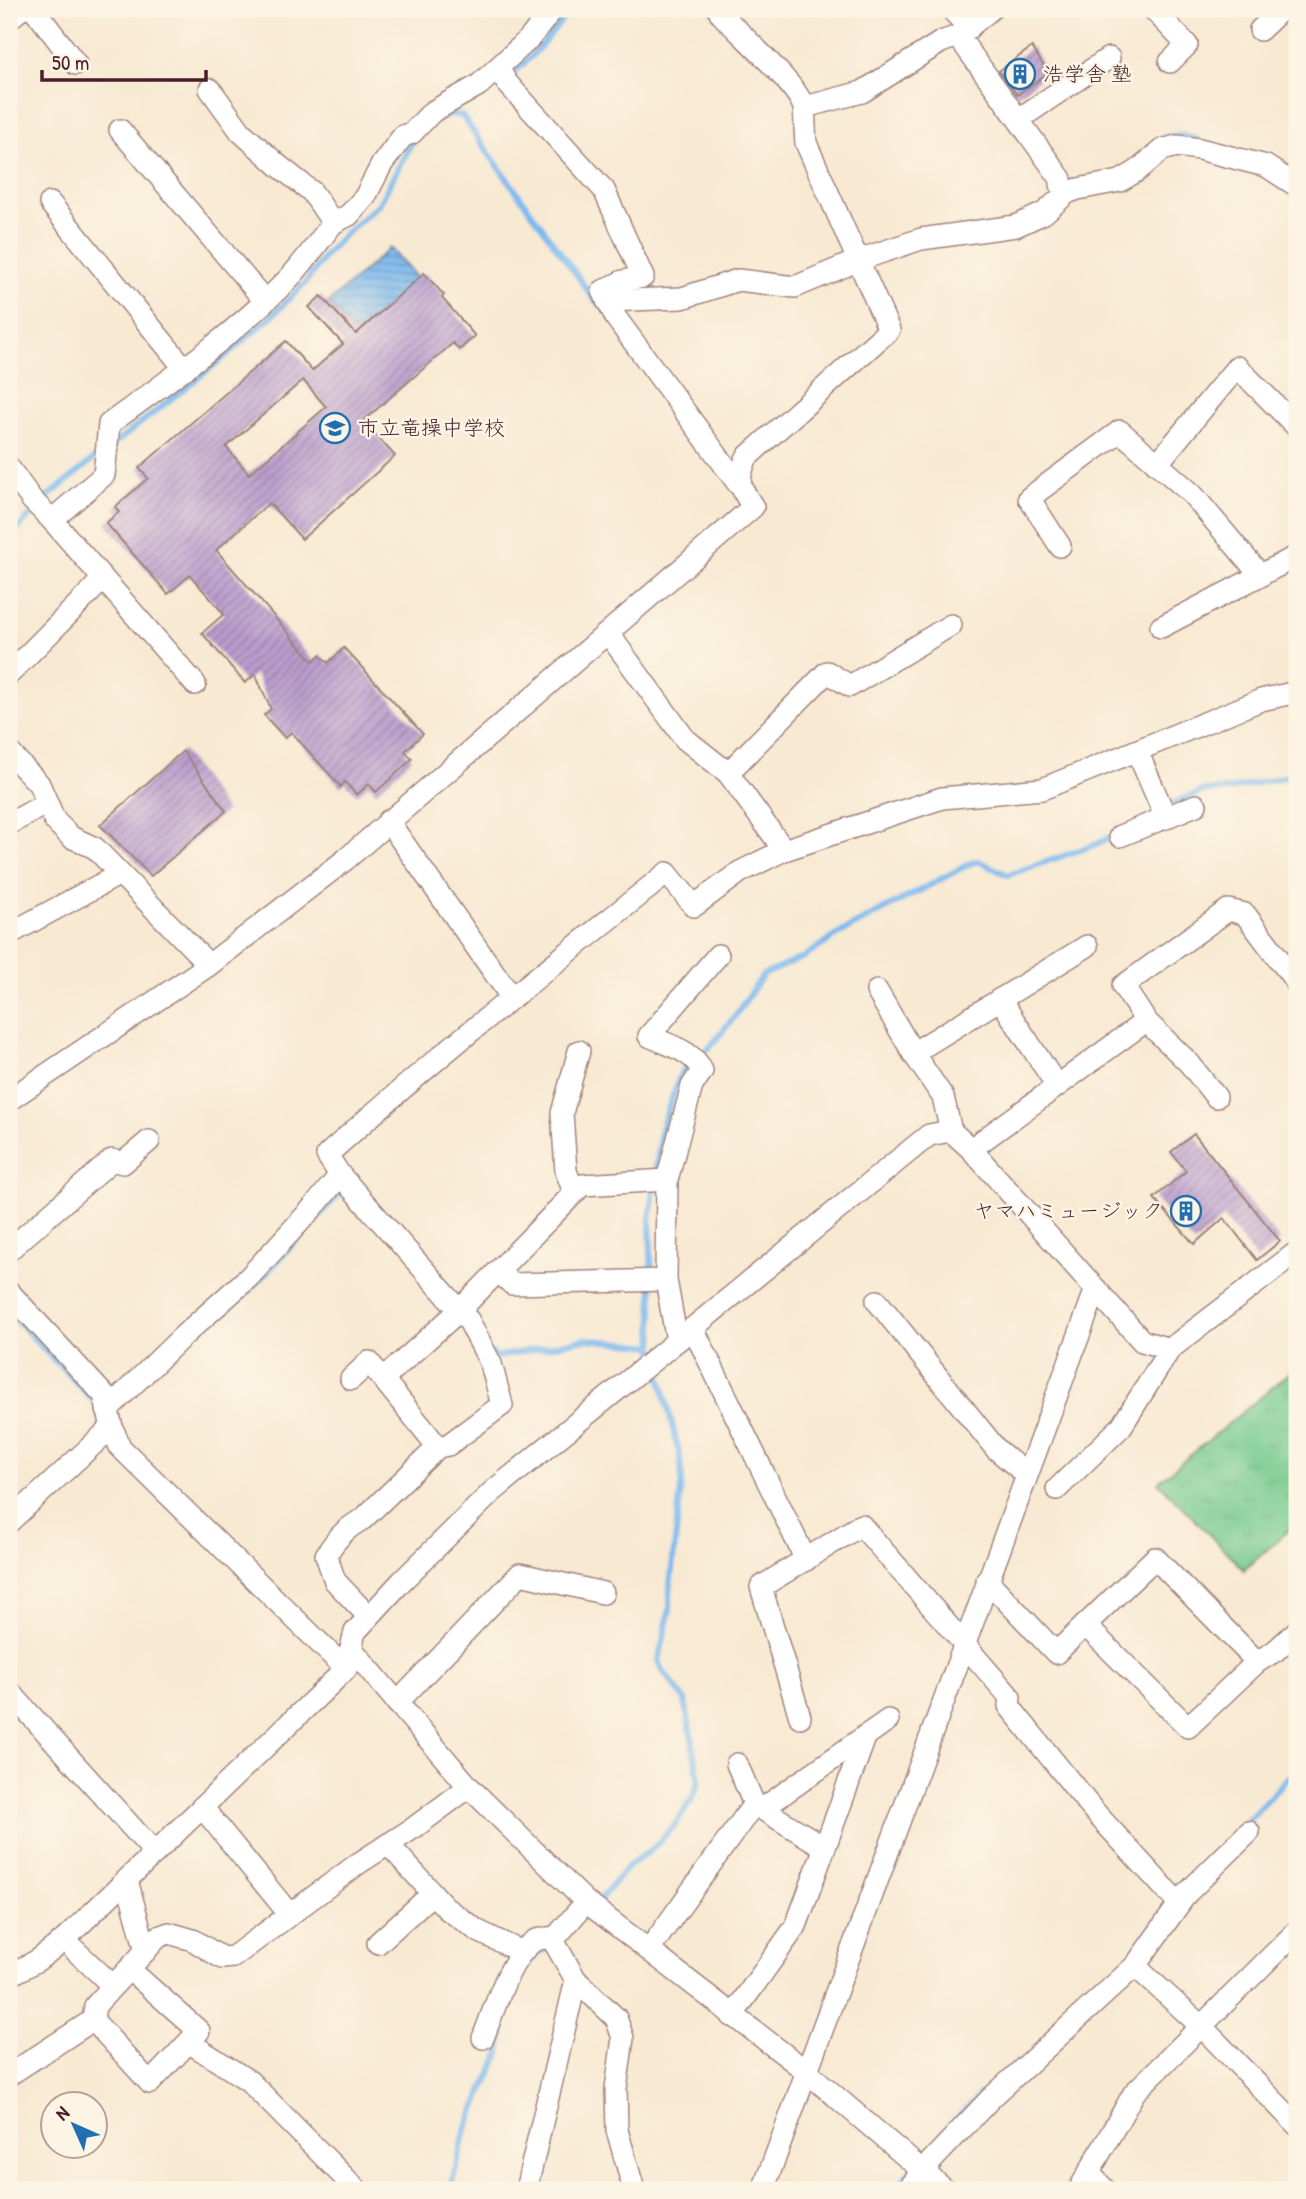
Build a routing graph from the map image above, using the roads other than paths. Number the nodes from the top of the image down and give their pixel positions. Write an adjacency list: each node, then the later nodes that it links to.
1 (21, 9): 9 (street)
2 (34, 9): 14 (street)
3 (553, 9): 15 (street)
4 (718, 9): 17 (street)
5 (951, 9): 11 (street)
6 (991, 9): 11 (street)
7 (1153, 9): 13 (street)
8 (1282, 9): 10 (street)
9 (9, 19)
10 (1260, 30)
11 (963, 32): 17 (street); 18 (street)
12 (1110, 58): 18 (street)
13 (1170, 62)
14 (76, 64)
15 (502, 75): 23 (street); 26 (street)
16 (210, 89): 23 (street)
17 (805, 107): 24 (street)
18 (1019, 118): 21 (street)
19 (120, 130): 25 (street)
20 (1297, 186): 21 (street)
21 (1067, 194): 24 (street)
22 (51, 203): 27 (street)
23 (333, 223): 25 (street)
24 (859, 260): 26 (street); 31 (street)
25 (264, 300): 27 (street)
26 (607, 301): 31 (street)
27 (185, 369): 32 (street)
28 (1297, 427): 29 (street)
29 (1157, 464): 33 (street); 35 (street)
30 (9, 468): 32 (street)
31 (739, 485): 39 (street)
32 (42, 510): 36 (street)
33 (1060, 546)
34 (1297, 556): 35 (street)
35 (1261, 576): 38 (street)
36 (103, 579): 40 (street); 41 (street)
37 (951, 625): 45 (street)
38 (1161, 627)
39 (608, 633): 45 (street); 49 (street)
40 (9, 674)
41 (195, 684)
42 (1297, 692): 43 (street)
43 (1137, 751): 48 (street); 52 (street)
44 (9, 752): 46 (street)
45 (728, 773): 52 (street)
46 (47, 803): 50 (street); 53 (street)
47 (1196, 805): 48 (street)
48 (1163, 811): 51 (street)
49 (388, 821): 57 (street); 60 (street)
50 (9, 824)
51 (1120, 836)
52 (784, 850): 60 (street)
53 (120, 874): 54 (street); 57 (street)
54 (9, 934)
55 (1087, 946): 61 (street)
56 (718, 955): 71 (street)
57 (209, 965): 67 (street)
58 (1297, 983): 62 (street)
59 (877, 991): 64 (street)
60 (512, 999): 72 (street)
61 (1000, 999): 64 (street); 65 (street)
62 (1146, 1021): 65 (street); 66 (street)
63 (579, 1051): 73 (street)
64 (913, 1053): 68 (street)
65 (1057, 1086): 70 (street)
66 (1216, 1097)
67 (9, 1100)
68 (951, 1131): 70 (street); 82 (street)
69 (149, 1141): 74 (street)
70 (971, 1149): 78 (street)
71 (659, 1180): 73 (street); 77 (street)
72 (346, 1181): 81 (street); 86 (street)
73 (574, 1192): 76 (street)
74 (9, 1250)
75 (1297, 1252): 83 (street)
76 (498, 1271): 77 (street); 81 (street)
77 (657, 1281): 82 (street)
78 (1096, 1289): 83 (street); 88 (street)
79 (877, 1301): 88 (street)
80 (13, 1304): 86 (street)
81 (463, 1307): 85 (street); 87 (street)
82 (685, 1334): 91 (street); 94 (street)
83 (1170, 1349): 89 (street)
84 (351, 1379): 85 (street)
85 (383, 1379): 87 (street)
86 (109, 1419): 90 (street); 98 (street)
87 (438, 1447): 94 (street)
88 (1027, 1475): 92 (street)
89 (1057, 1489)
90 (9, 1522)
91 (806, 1560): 97 (street); 102 (street)
92 (987, 1580): 95 (street); 97 (street)
93 (603, 1594): 101 (street)
94 (369, 1617): 98 (street)
95 (1085, 1625): 99 (street); 99 (street)
96 (1297, 1631): 99 (street)
97 (963, 1645): 115 (street); 135 (street)
98 (348, 1659): 101 (street); 108 (street)
99 (1257, 1662)
100 (9, 1691): 112 (street)
101 (397, 1703): 106 (street)
102 (800, 1717)
103 (888, 1720): 104 (street)
104 (866, 1735): 107 (street); 111 (street)
105 (737, 1764): 107 (street)
106 (469, 1787): 110 (street); 116 (street)
107 (758, 1806): 111 (street); 122 (street)
108 (202, 1807): 112 (street); 117 (street)
109 (1249, 1832): 115 (street)
110 (388, 1844): 114 (street); 117 (street)
111 (824, 1847): 130 (street)
112 (155, 1853): 113 (street)
113 (127, 1880): 119 (street); 123 (street)
114 (432, 1894): 120 (street); 124 (street)
115 (1176, 1900): 125 (street)
116 (591, 1905): 121 (street); 122 (street)
117 (289, 1915): 123 (street)
118 (1297, 1931): 132 (street)
119 (64, 1940): 127 (street); 129 (street)
120 (378, 1943)
121 (556, 1943): 124 (street); 128 (street)
122 (649, 1950): 130 (street)
123 (146, 1951): 126 (street)
124 (522, 1952): 133 (street)
125 (1135, 1966): 132 (street); 138 (street)
126 (130, 1969): 129 (street); 134 (street)
127 (9, 1976)
128 (576, 1980): 141 (street); 142 (street)
129 (113, 1986): 131 (street)
130 (733, 2016): 135 (street)
131 (93, 2021): 134 (street); 136 (street)
132 (1202, 2027): 137 (street); 139 (street)
133 (483, 2038)
134 (190, 2043): 140 (street)
135 (806, 2071): 138 (street); 143 (street)
136 (9, 2075)
137 (1297, 2125)
138 (917, 2167): 144 (street); 145 (street)
139 (1084, 2182): 146 (street)
140 (357, 2190)
141 (526, 2190)
142 (634, 2190)
143 (763, 2190)
144 (908, 2190)
145 (945, 2190)
146 (1105, 2190)

